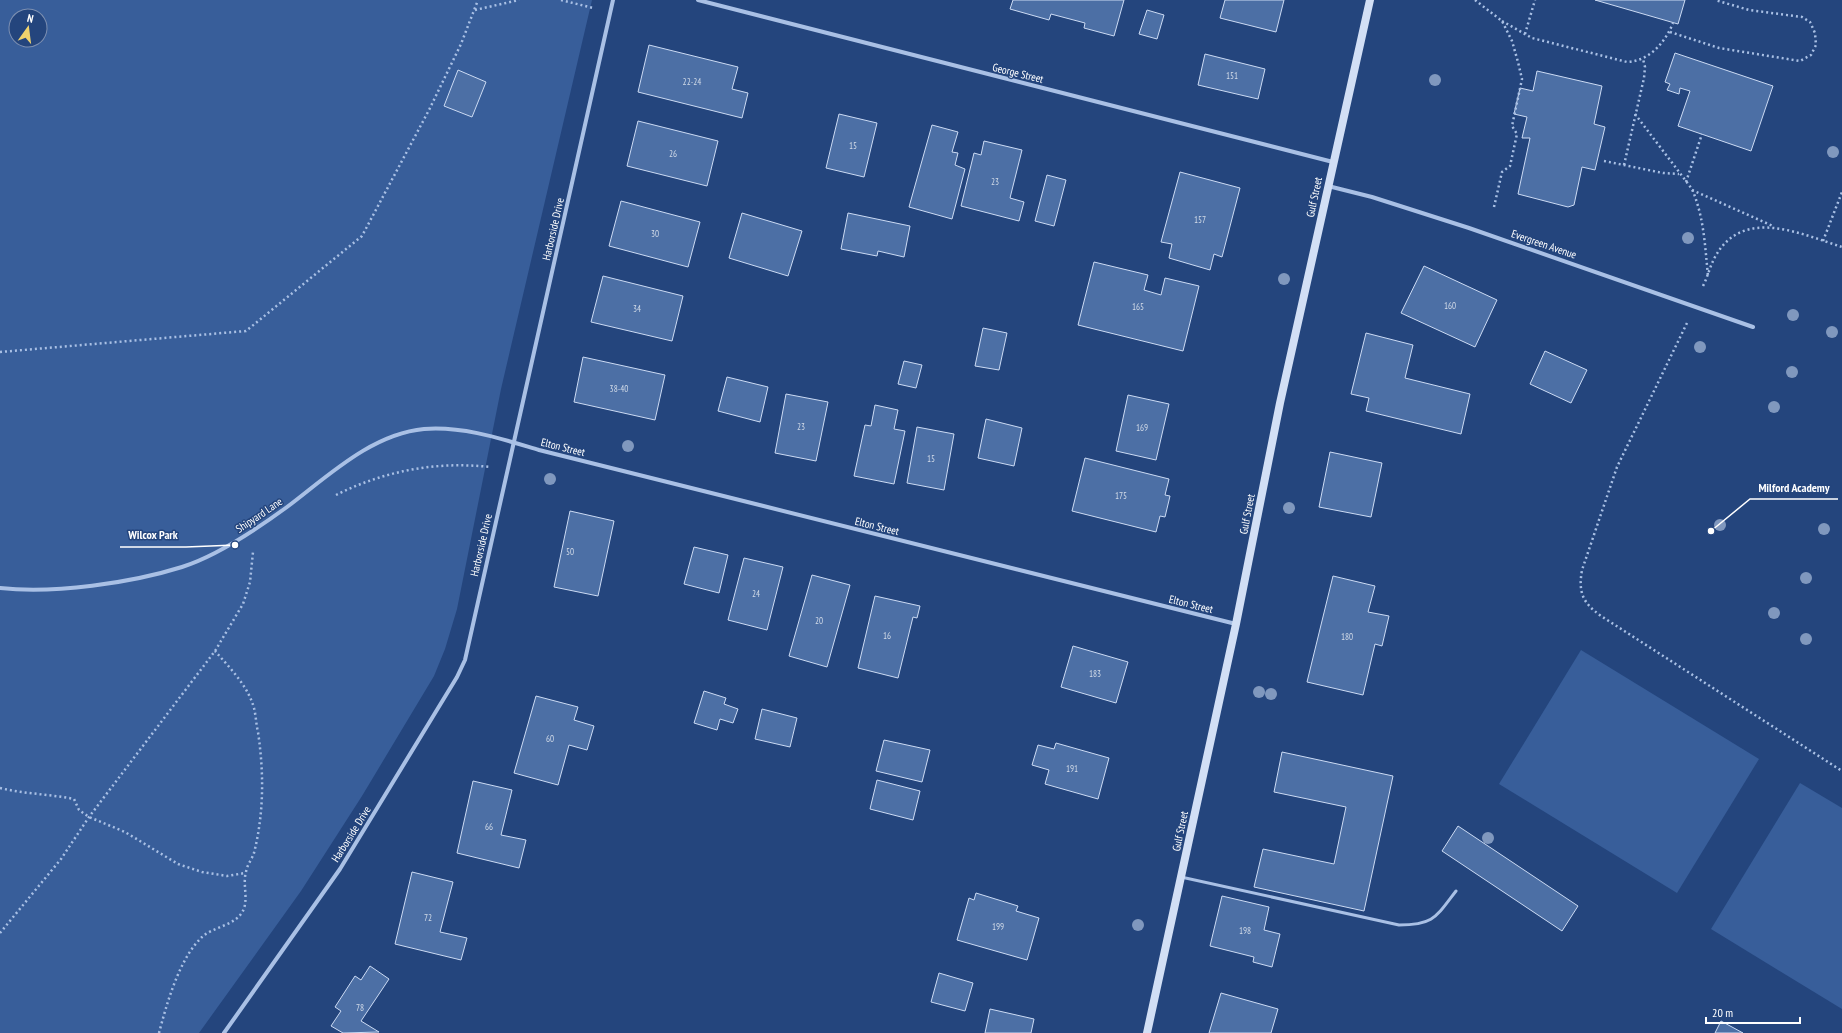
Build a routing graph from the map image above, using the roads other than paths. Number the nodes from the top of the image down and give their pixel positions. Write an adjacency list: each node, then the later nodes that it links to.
1 (613, 0): 7 (street, Harborside Drive)
2 (698, 0): 4 (street, George Street)
3 (1370, 0): 4 (main road, Gulf Street)
4 (1333, 162): 5 (main road, Gulf Street)
5 (1328, 186): 6 (street, Evergreen Avenue); 9 (main road, Gulf Street)
6 (1753, 327)
7 (514, 442): 8 (street, Shipyard Lane); 9 (street, Elton Street); 12 (street, Harborside Drive)
8 (0, 588)
9 (1236, 624): 10 (main road, Gulf Street)
10 (1181, 877): 11 (lane); 13 (main road, Gulf Street)
11 (1456, 891)
12 (224, 1033)
13 (1147, 1033)

